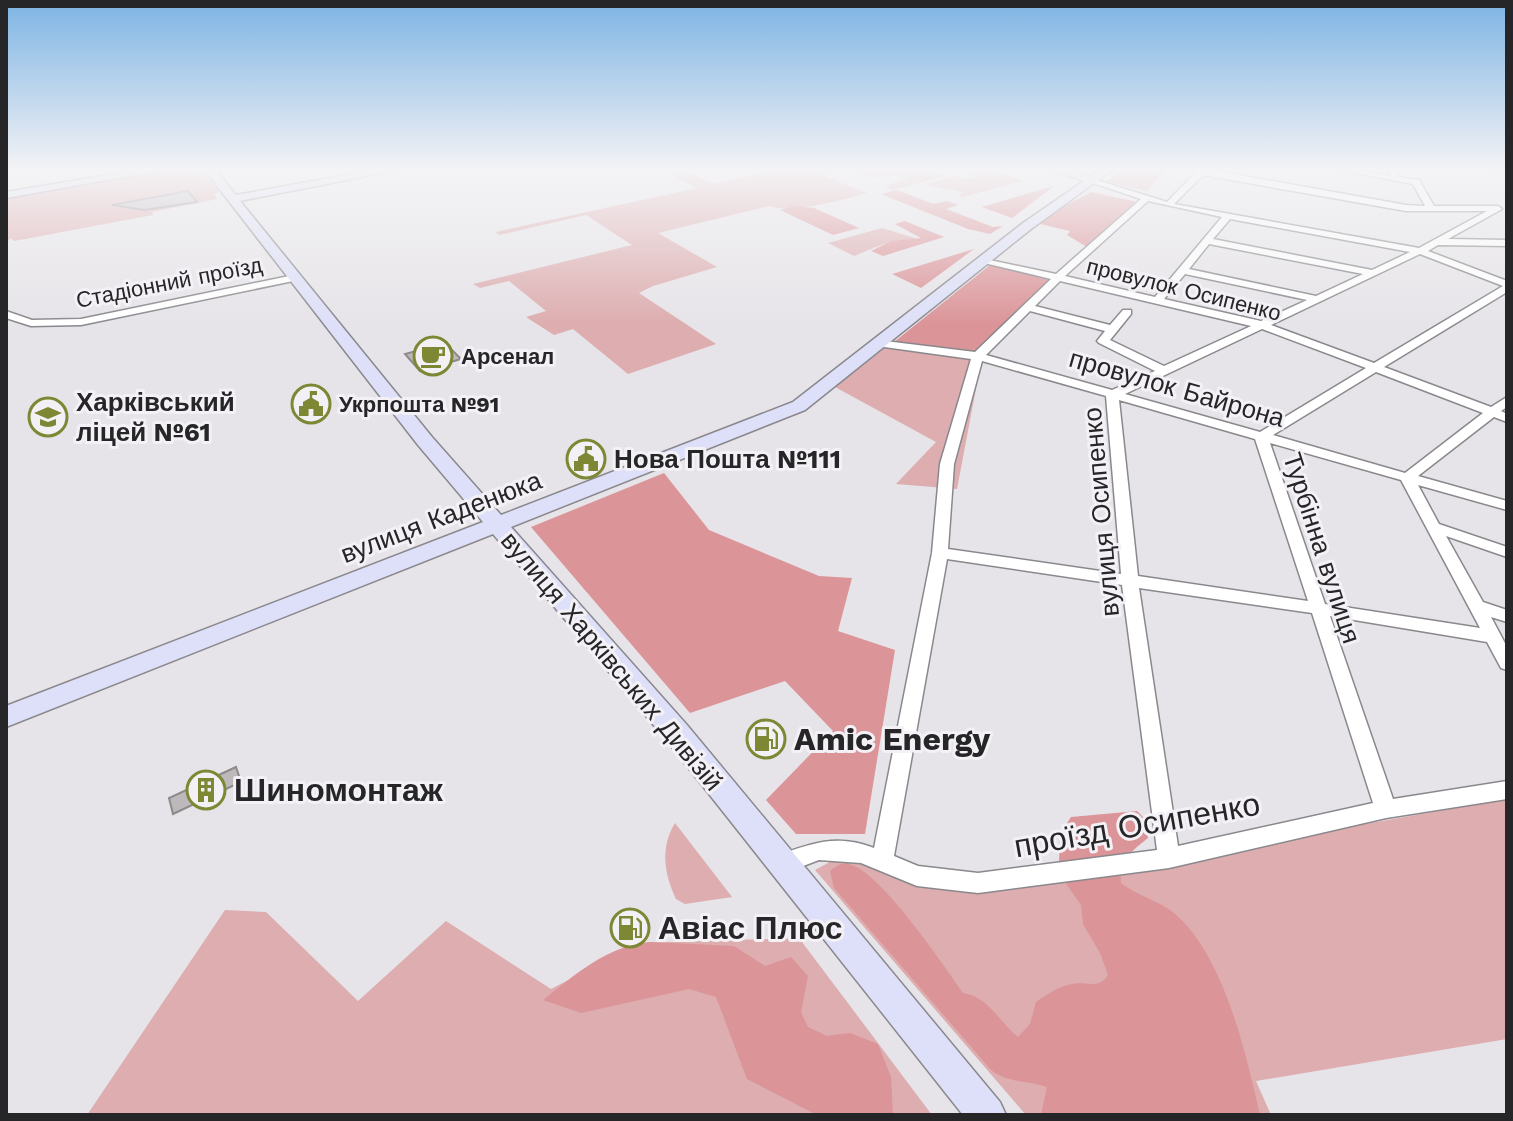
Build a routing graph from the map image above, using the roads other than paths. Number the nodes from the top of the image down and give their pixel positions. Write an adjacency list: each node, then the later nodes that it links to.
1 (249, 220): 14 (street, вулиця Харківських Дивізій)
2 (1034, 220): 11 (street, вулиця Каденюка)
3 (1122, 220): 15 (street)
4 (1224, 220): 7 (street)
5 (1246, 220): 10 (street)
6 (1479, 220): 8 (street, вулиця Осипенко)
7 (1207, 241): 12 (street); 13 (street)
8 (1434, 242): 9 (street); 10 (street, вулиця Осипенко)
9 (1507, 243)
10 (1420, 251): 13 (street, вулиця Осипенко); 16 (street)
11 (983, 260): 15 (street, провулок Осипенко); 24 (street, вулиця Каденюка)
12 (1183, 271): 17 (street); 18 (street)
13 (1373, 273): 17 (street, вулиця Осипенко)
14 (294, 278): 21 (street, Стадіонний проїзд); 35 (street, вулиця Харківських Дивізій)
15 (1056, 279): 18 (street, провулок Осипенко); 19 (street)
16 (1507, 286): 26 (street, Турбінна вулиця)
17 (1318, 299): 22 (street, вулиця Осипенко)
18 (1157, 301): 22 (street, провулок Осипенко)
19 (1028, 307): 23 (street); 25 (street)
20 (1127, 312): 23 (street)
21 (6, 314)
22 (1262, 325): 26 (street, провулок Осипенко); 27 (street, вулиця Осипенко)
23 (1112, 329): 27 (street)
24 (877, 343): 25 (street, провулок Байрона); 35 (street, вулиця Каденюка)
25 (978, 356): 28 (street, провулок Байрона); 38 (street)
26 (1374, 367): 30 (street, провулок Осипенко); 32 (street, Турбінна вулиця)
27 (1165, 371): 28 (street, вулиця Осипенко)
28 (1112, 395): 32 (street, провулок Байрона); 39 (street, вулиця Осипенко)
29 (1507, 401): 30 (street)
30 (1491, 412): 31 (street, провулок Осипенко); 33 (street)
31 (1507, 418)
32 (1261, 437): 33 (street, провулок Байрона); 41 (street, Турбінна вулиця)
33 (1407, 478): 34 (street, провулок Байрона); 36 (street)
34 (1507, 506)
35 (497, 525): 45 (street, вулиця Каденюка); 50 (street, вулиця Харківських Дивізій)
36 (1434, 527): 37 (street); 40 (street)
37 (1507, 552)
38 (940, 553): 39 (street); 49 (street)
39 (1130, 580): 41 (street); 48 (street, вулиця Осипенко)
40 (1479, 607): 42 (street); 43 (street)
41 (1316, 608): 43 (street); 47 (street, Турбінна вулиця)
42 (1507, 616)
43 (1494, 637): 44 (street)
44 (1507, 663)
45 (6, 717)
46 (1507, 790): 47 (street, проїзд Осипенко)
47 (1386, 809): 48 (street, проїзд Осипенко)
48 (1169, 858): 49 (street, проїзд Осипенко)
49 (882, 863): 50 (street, проїзд Осипенко)
50 (782, 864): 51 (street, вулиця Харківських Дивізій)
51 (987, 1115)

